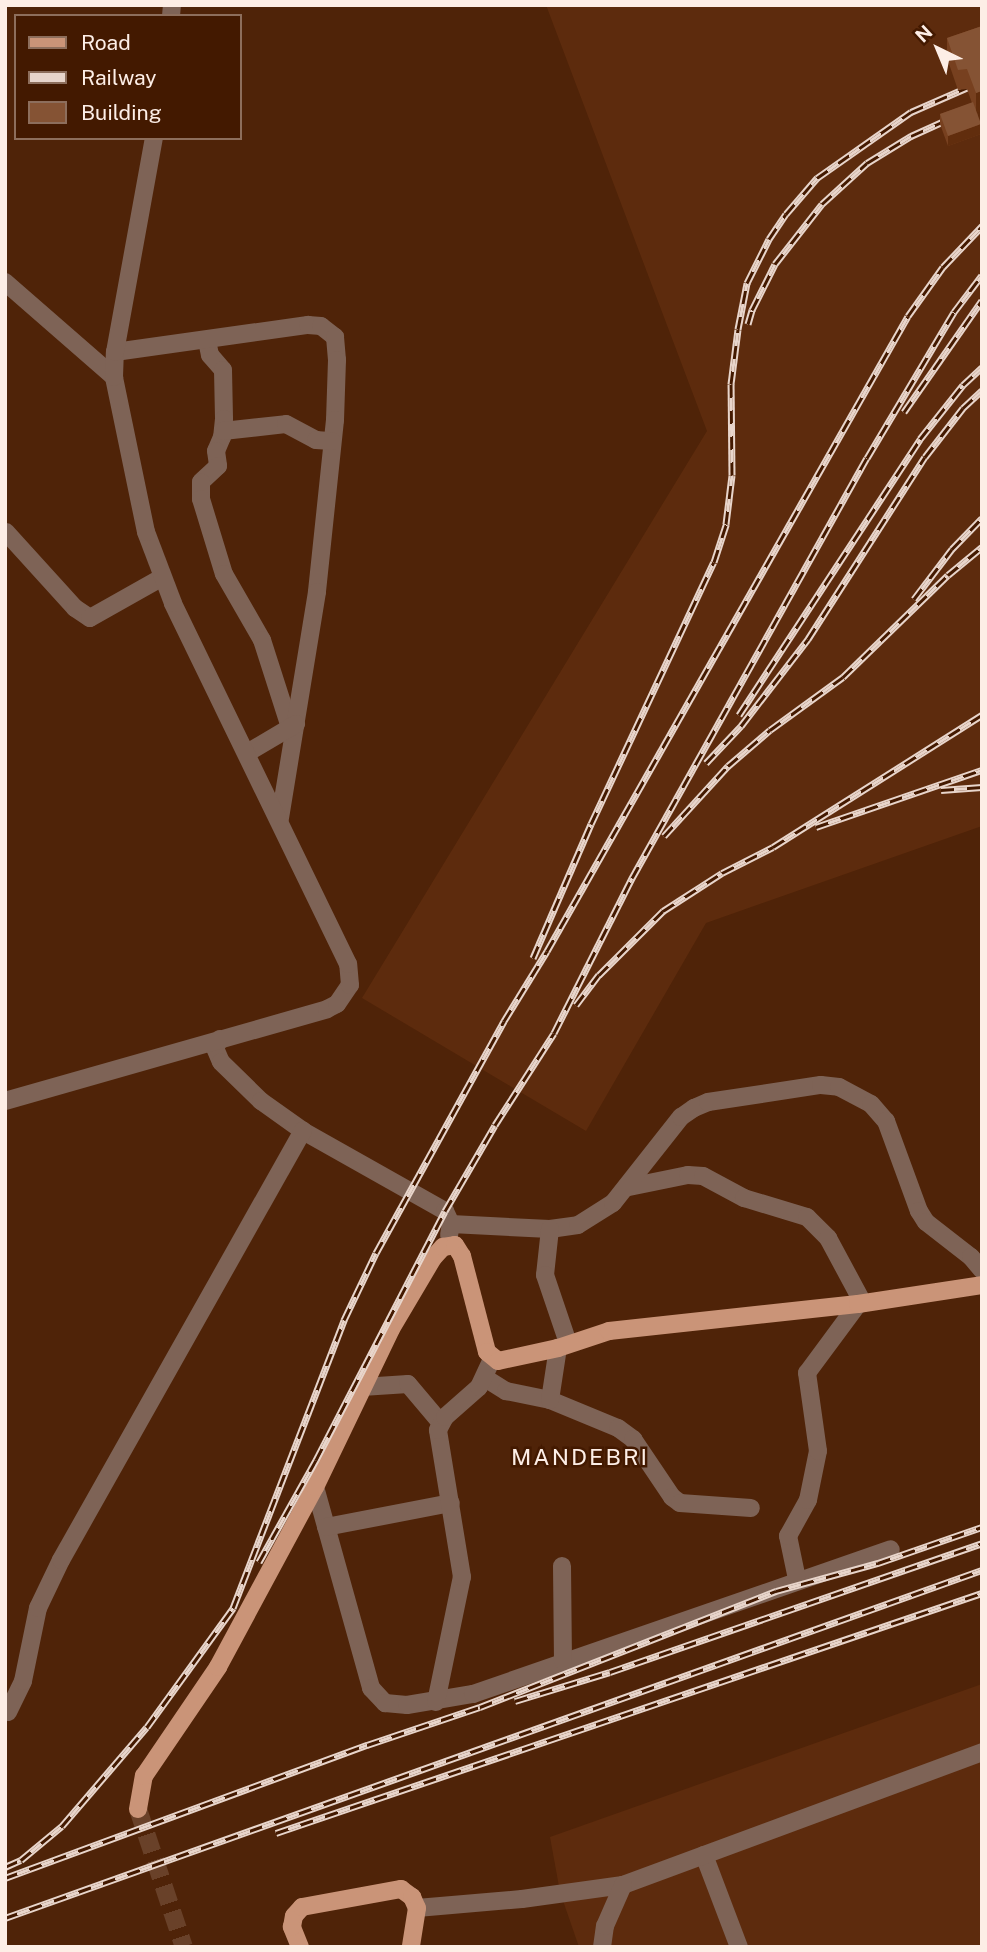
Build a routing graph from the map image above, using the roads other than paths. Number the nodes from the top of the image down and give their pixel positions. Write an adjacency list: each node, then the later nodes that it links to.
1 (154, 140): 4 (street)
2 (5, 282): 5 (street)
3 (207, 340): 4 (street); 6 (street); 7 (street)
4 (115, 352): 5 (street)
5 (114, 377): 9 (street)
6 (223, 431): 7 (street); 10 (street)
7 (332, 441): 10 (street)
8 (6, 532): 9 (street)
9 (161, 578): 11 (street)
10 (293, 726): 11 (street); 12 (street)
11 (247, 753): 12 (street)
12 (280, 819): 13 (street)
13 (220, 1039): 14 (street); 15 (street)
14 (5, 1101)
15 (303, 1131): 17 (street); 38 (street)
16 (629, 1187): 18 (street); 20 (street); 22 (street)
17 (451, 1224): 18 (street); 19 (street)
18 (550, 1229): 23 (street)
19 (443, 1247): 24 (main road); 26 (main road)
20 (982, 1270)
21 (982, 1285): 22 (main road)
22 (860, 1303): 23 (main road); 35 (street)
23 (563, 1346): 24 (main road); 27 (street)
24 (492, 1359): 25 (street)
25 (485, 1378): 27 (street); 28 (street)
26 (362, 1387): 28 (street); 29 (main road)
27 (550, 1400): 31 (street)
28 (441, 1423): 30 (street)
29 (315, 1487): 32 (street); 40 (main road)
30 (451, 1503): 32 (street); 37 (street)
31 (751, 1508)
32 (326, 1528): 37 (street)
33 (891, 1549): 35 (street)
34 (562, 1566): 36 (street)
35 (797, 1579): 36 (street)
36 (563, 1661): 37 (street)
37 (436, 1702)
38 (8, 1712)
39 (982, 1752): 41 (street)
40 (138, 1809)
41 (704, 1855): 42 (street); 47 (street)
42 (623, 1885): 43 (street); 46 (street)
43 (417, 1909): 44 (main road); 45 (main road)
44 (300, 1947)
45 (411, 1947)
46 (602, 1947)
47 (739, 1947)

